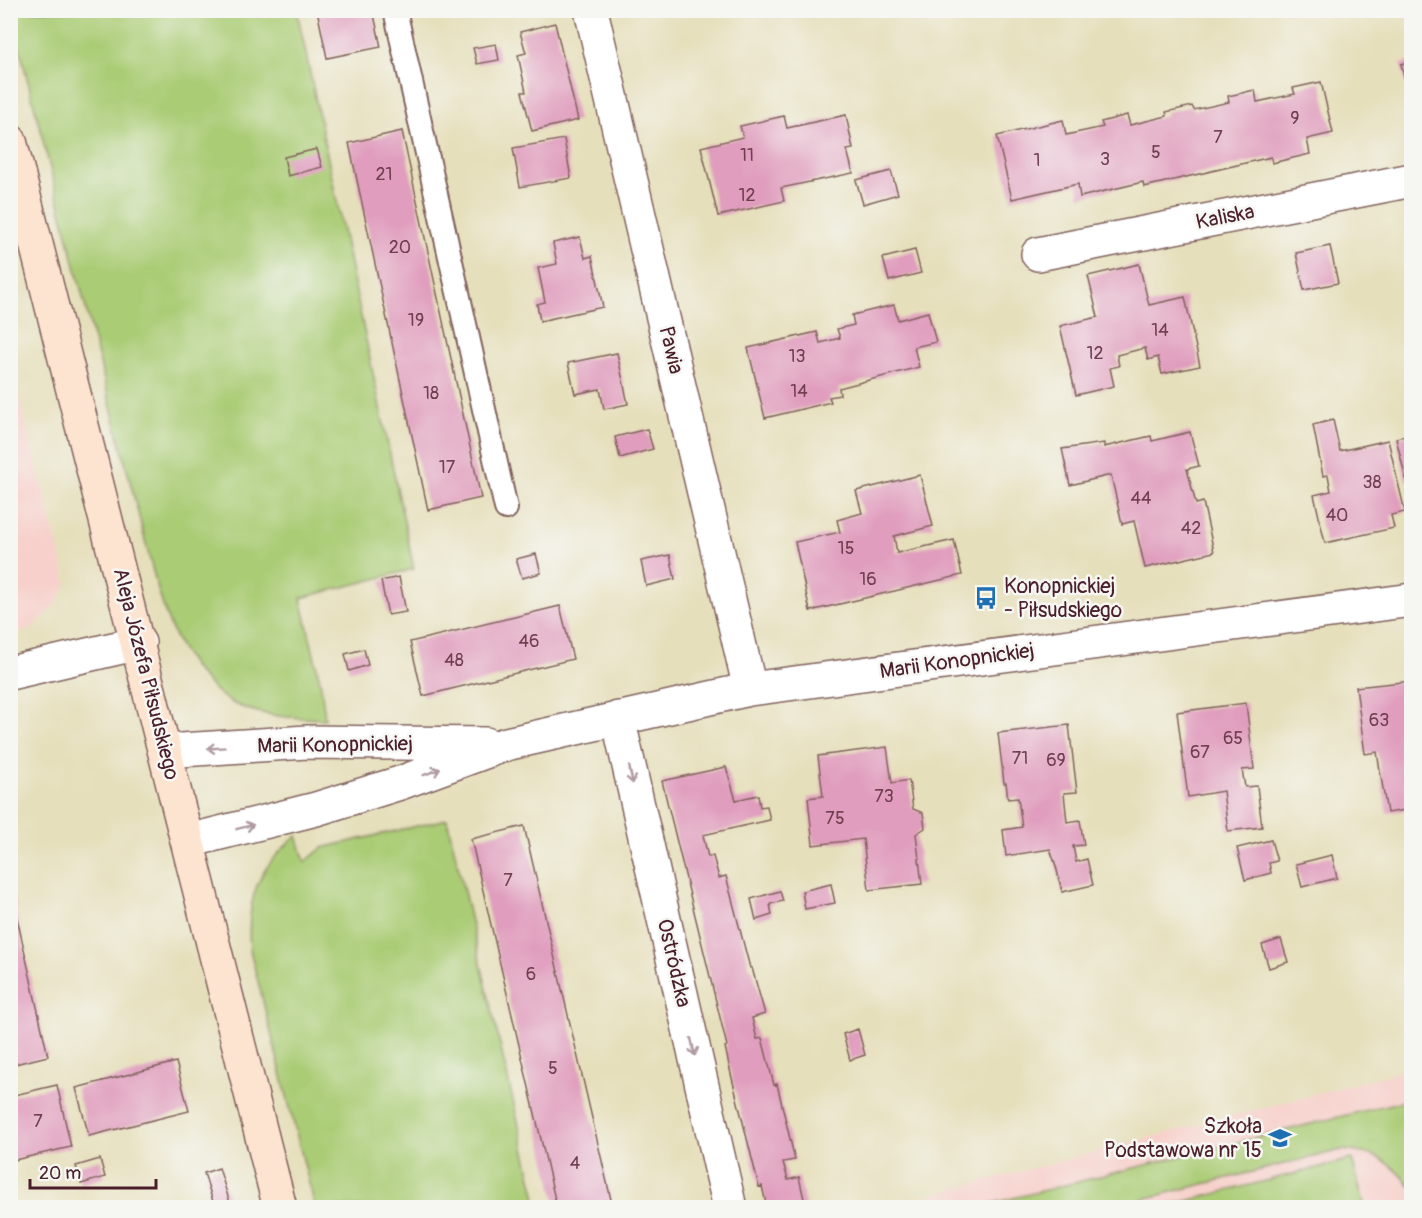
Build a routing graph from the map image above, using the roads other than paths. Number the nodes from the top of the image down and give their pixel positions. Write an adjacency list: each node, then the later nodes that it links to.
1 (394, 10): 6 (lane)
2 (591, 10): 10 (street, Pawia)
3 (10, 141): 8 (main road, Aleja Józefa Piłsudskiego)
4 (1412, 180): 5 (street, Kaliska)
5 (1038, 254)
6 (506, 508)
7 (1412, 600): 10 (street, Marii Konopnickiej)
8 (139, 643): 9 (street); 13 (main road, Aleja Józefa Piłsudskiego)
9 (10, 673)
10 (750, 689): 11 (street, Marii Konopnickiej)
11 (618, 718): 12 (street, Marii Konopnickiej); 16 (street, Ostródzka, one-way to 16)
12 (506, 744): 13 (street, Marii Konopnickiej, one-way to 13); 14 (street, Marii Konopnickiej, one-way to 12)
13 (165, 751): 14 (main road, Aleja Józefa Piłsudskiego)
14 (188, 842): 15 (main road, Aleja Józefa Piłsudskiego)
15 (280, 1208)
16 (730, 1208)

